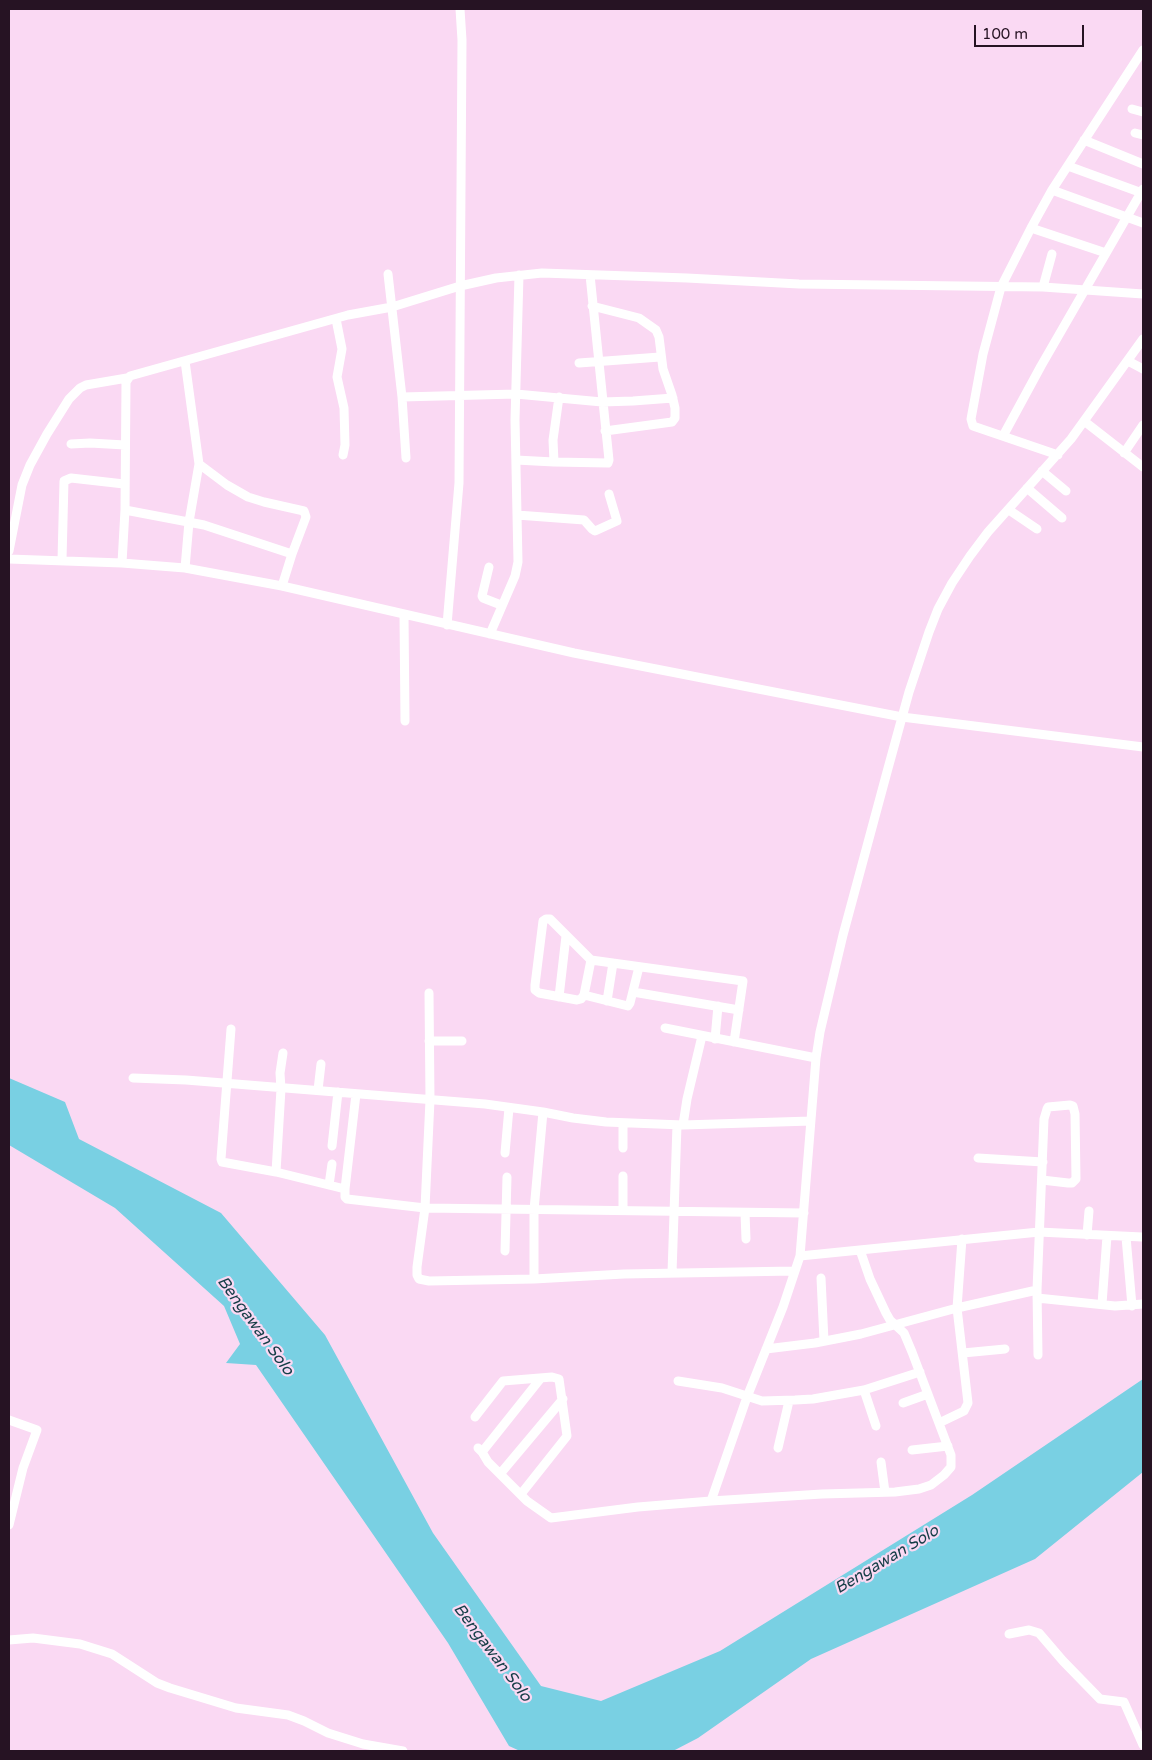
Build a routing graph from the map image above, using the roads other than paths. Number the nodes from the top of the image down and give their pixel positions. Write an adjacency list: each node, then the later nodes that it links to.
1 (460, 9): 18 (street)
2 (1143, 50): 5 (street)
3 (1132, 109): 4 (street)
4 (1143, 112)
5 (1084, 140): 6 (street); 7 (street)
6 (1143, 164)
7 (1068, 166): 8 (street); 9 (street)
8 (1052, 190): 10 (street); 12 (street)
9 (1143, 190): 10 (street)
10 (1128, 216): 11 (street); 13 (street)
11 (1143, 223)
12 (1031, 228): 13 (street); 19 (street)
13 (1106, 253): 21 (street)
14 (1052, 254): 20 (street)
15 (388, 274): 23 (street)
16 (519, 275): 17 (street); 18 (street); 35 (street)
17 (590, 275): 19 (street); 24 (street)
18 (460, 286): 23 (street); 34 (street)
19 (1001, 287): 20 (street); 43 (street)
20 (1043, 287): 21 (street)
21 (1086, 290): 22 (street); 43 (street)
22 (1143, 294)
23 (392, 306): 25 (street); 36 (street)
24 (592, 306): 27 (street); 30 (street)
25 (336, 318): 28 (street); 47 (street)
26 (1143, 339): 29 (street)
27 (660, 357): 30 (street); 38 (street)
28 (184, 361): 33 (street); 52 (street)
29 (1128, 361): 32 (street); 40 (street)
30 (598, 362): 31 (street); 39 (street)
31 (579, 363)
32 (1143, 369)
33 (127, 378): 45 (street); 65 (street)
34 (459, 394): 35 (street); 36 (street); 75 (street)
35 (516, 394): 37 (street); 50 (street)
36 (402, 397): 49 (street)
37 (559, 398): 39 (street); 51 (street)
38 (673, 398): 39 (street); 42 (street)
39 (602, 402): 42 (street)
40 (1084, 421): 46 (street); 48 (street)
41 (1143, 425): 46 (street)
42 (605, 431): 51 (street)
43 (1003, 436): 48 (street)
44 (71, 444): 45 (street)
45 (125, 445): 55 (street)
46 (1124, 453): 53 (street)
47 (343, 455)
48 (1058, 455): 54 (street)
49 (406, 458)
50 (516, 460): 51 (street); 61 (street)
51 (554, 462)
52 (199, 464): 63 (street); 66 (street)
53 (1143, 467)
54 (1042, 471): 56 (street); 57 (street)
55 (124, 484): 59 (street); 68 (street)
56 (1027, 488): 60 (street); 62 (street)
57 (1066, 490)
58 (609, 494): 61 (street)
59 (125, 510): 63 (street); 69 (street)
60 (1009, 510): 64 (street); 77 (street)
61 (517, 515): 73 (street)
62 (1062, 518)
63 (189, 522): 66 (street); 71 (street)
64 (1037, 529)
65 (9, 551)
66 (292, 554): 72 (street)
67 (9, 559): 68 (street)
68 (62, 560): 69 (street)
69 (122, 563): 71 (street)
70 (489, 567): 73 (street)
71 (185, 568): 72 (street)
72 (282, 586): 74 (street)
73 (501, 605): 76 (street)
74 (404, 614): 75 (street); 78 (street)
75 (447, 625): 76 (street)
76 (490, 634): 77 (street)
77 (902, 717): 79 (street); 99 (street)
78 (405, 721)
79 (1143, 747)
80 (566, 936): 81 (street); 87 (street); 87 (street)
81 (591, 960): 82 (street); 86 (street)
82 (613, 963): 83 (street); 88 (street)
83 (638, 967): 84 (street); 90 (street)
84 (633, 992): 88 (street); 89 (street)
85 (428, 993): 95 (street)
86 (584, 995): 87 (street); 88 (street)
87 (559, 997)
88 (607, 1001)
89 (718, 1006): 90 (street); 94 (street)
90 (738, 1010): 97 (street)
91 (231, 1028): 102 (street)
92 (664, 1028): 93 (street)
93 (702, 1036): 94 (street); 112 (street)
94 (716, 1038): 97 (street)
95 (429, 1041): 96 (street); 107 (street)
96 (462, 1041)
97 (734, 1042): 99 (street)
98 (283, 1053): 103 (street)
99 (816, 1058): 110 (street)
100 (321, 1064): 104 (street)
101 (133, 1078): 102 (street)
102 (228, 1084): 103 (street); 119 (street)
103 (281, 1089): 104 (street); 119 (street)
104 (318, 1090): 105 (street)
105 (338, 1092): 106 (street); 113 (street)
106 (356, 1094): 107 (street); 124 (street)
107 (430, 1100): 108 (street); 125 (street)
108 (509, 1108): 109 (street); 115 (street)
109 (543, 1112): 111 (street); 127 (street)
110 (811, 1121): 112 (street); 132 (street)
111 (623, 1123): 112 (street); 114 (street)
112 (680, 1125): 130 (street)
113 (332, 1146)
114 (623, 1148)
115 (505, 1153)
116 (978, 1158): 117 (street)
117 (1043, 1162): 122 (street); 122 (street)
118 (332, 1164): 123 (street)
119 (276, 1172): 123 (street)
120 (507, 1176): 126 (street)
121 (623, 1176): 128 (street)
122 (1042, 1180): 133 (street)
123 (329, 1185): 124 (street)
124 (345, 1189): 125 (street)
125 (425, 1208): 126 (street); 146 (street)
126 (507, 1210): 127 (street); 141 (street)
127 (534, 1210): 128 (street); 146 (street)
128 (623, 1210): 130 (street)
129 (1089, 1211): 134 (street)
130 (675, 1212): 131 (street); 144 (street)
131 (746, 1213): 132 (street); 138 (street)
132 (804, 1213): 142 (street)
133 (1039, 1232): 134 (street); 139 (street); 147 (street)
134 (1087, 1235): 135 (street)
135 (1107, 1236): 136 (street); 148 (street)
136 (1126, 1237): 137 (street); 150 (street)
137 (1142, 1237)
138 (746, 1239)
139 (962, 1239): 140 (street); 151 (street)
140 (860, 1250): 142 (street); 152 (street)
141 (505, 1251)
142 (800, 1256): 143 (street)
143 (794, 1272): 144 (street); 155 (street)
144 (672, 1273): 146 (street)
145 (821, 1278): 153 (street)
146 (534, 1279)
147 (1037, 1294): 148 (street); 151 (street); 157 (street)
148 (1102, 1304): 150 (street)
149 (1143, 1304): 150 (street)
150 (1132, 1306)
151 (957, 1308): 152 (street); 156 (street)
152 (896, 1326): 153 (street); 158 (street)
153 (824, 1341): 155 (street)
154 (1005, 1348): 156 (street)
155 (766, 1349): 163 (street)
156 (962, 1354): 169 (street)
157 (1038, 1354)
158 (920, 1372): 161 (street); 162 (street)
159 (541, 1378): 164 (street); 167 (street); 175 (street)
160 (678, 1381): 163 (street)
161 (864, 1390): 165 (street); 170 (street)
162 (928, 1394): 166 (street); 169 (street)
163 (747, 1397): 165 (street); 178 (street)
164 (563, 1399): 175 (street); 177 (street)
165 (789, 1401): 172 (street)
166 (903, 1403)
167 (475, 1417)
168 (9, 1420): 179 (street)
169 (939, 1422): 171 (street)
170 (876, 1426)
171 (948, 1446): 173 (street); 176 (street)
172 (778, 1448)
173 (912, 1450)
174 (881, 1462): 176 (street)
175 (500, 1474): 177 (street)
176 (885, 1492): 178 (street)
177 (524, 1498): 178 (street)
178 (711, 1501)
179 (9, 1525)
180 (1010, 1634): 182 (street)
181 (9, 1640): 183 (street)
182 (1143, 1744)
183 (403, 1751)

